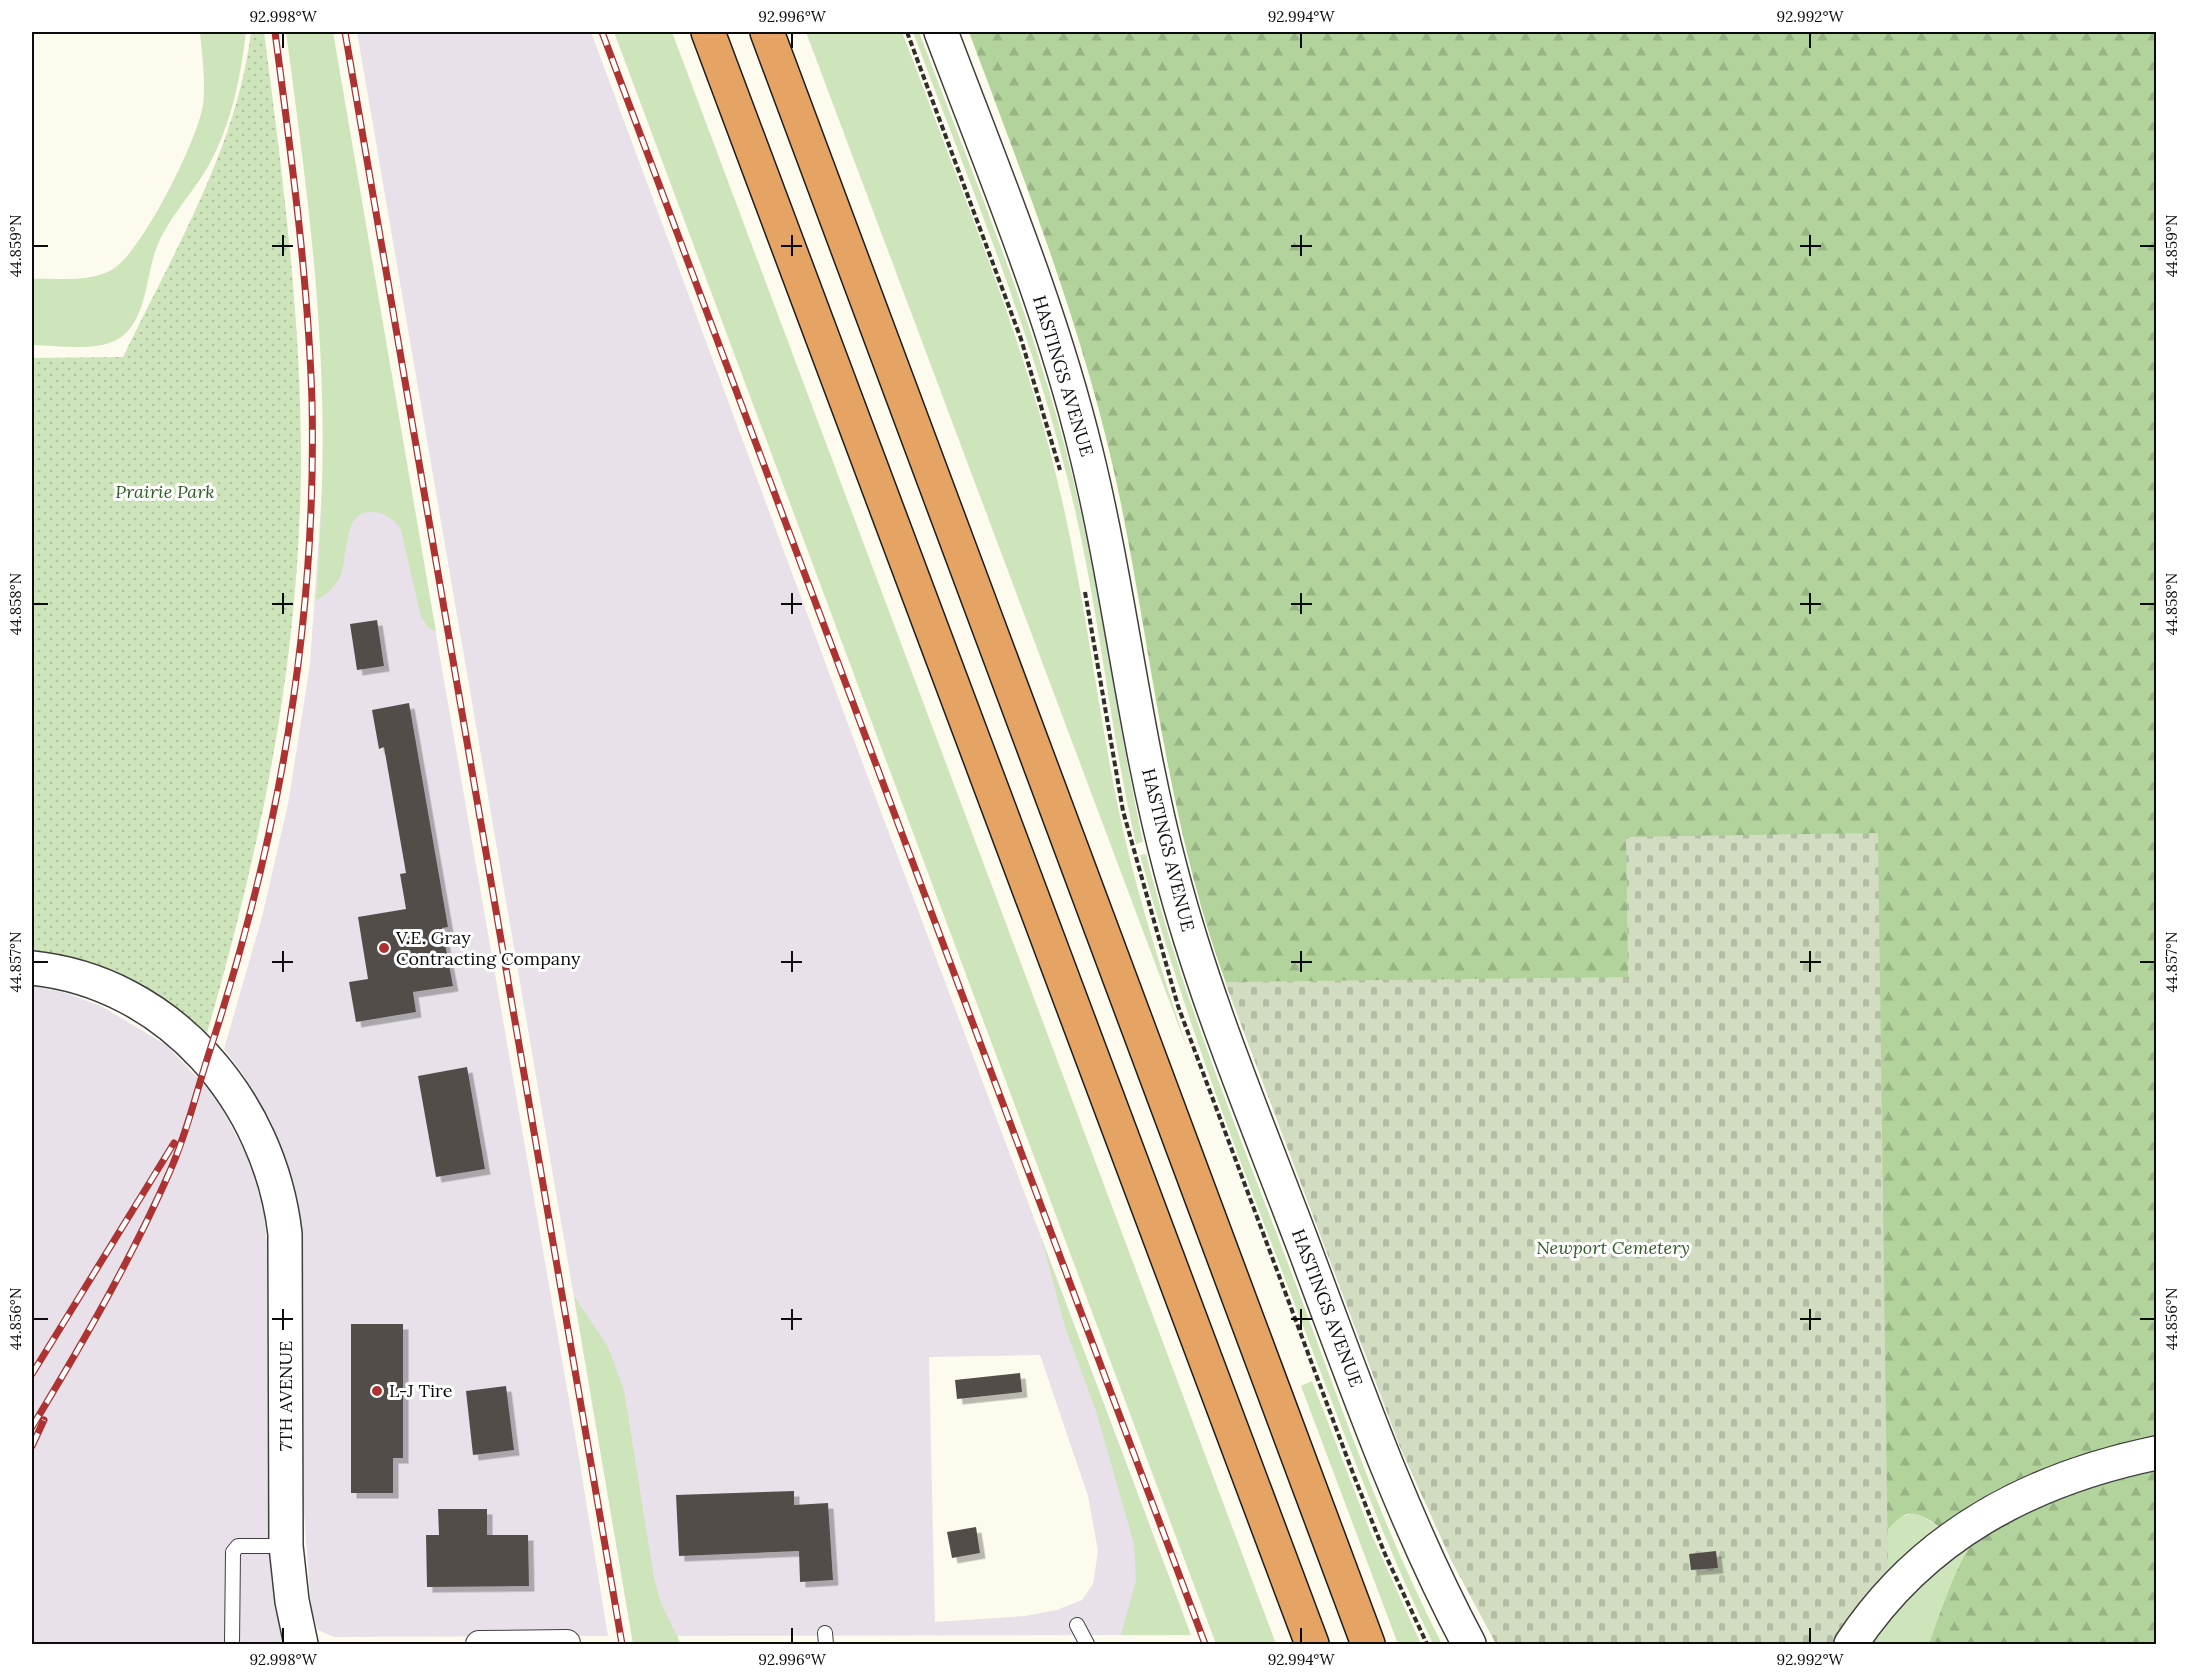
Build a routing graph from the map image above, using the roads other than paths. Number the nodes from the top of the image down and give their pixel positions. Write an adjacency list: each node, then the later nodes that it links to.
1 (708, 32): 5 (highway)
2 (767, 32): 9 (highway)
3 (941, 32): 17 (street, HASTINGS AVENUE)
4 (32, 968): 7 (street, 7TH AVENUE)
5 (1137, 1180): 15 (highway); 16 (highway)
6 (2157, 1453): 18 (street)
7 (286, 1546): 11 (lane); 12 (street, 7TH AVENUE)
8 (1077, 1625): 14 (lane)
9 (1368, 1641)
10 (567, 1643): 13 (street)
11 (232, 1644)
12 (302, 1644)
13 (479, 1644)
14 (1087, 1644)
15 (1293, 1644)
16 (1312, 1644)
17 (1469, 1644)
18 (1851, 1644)

